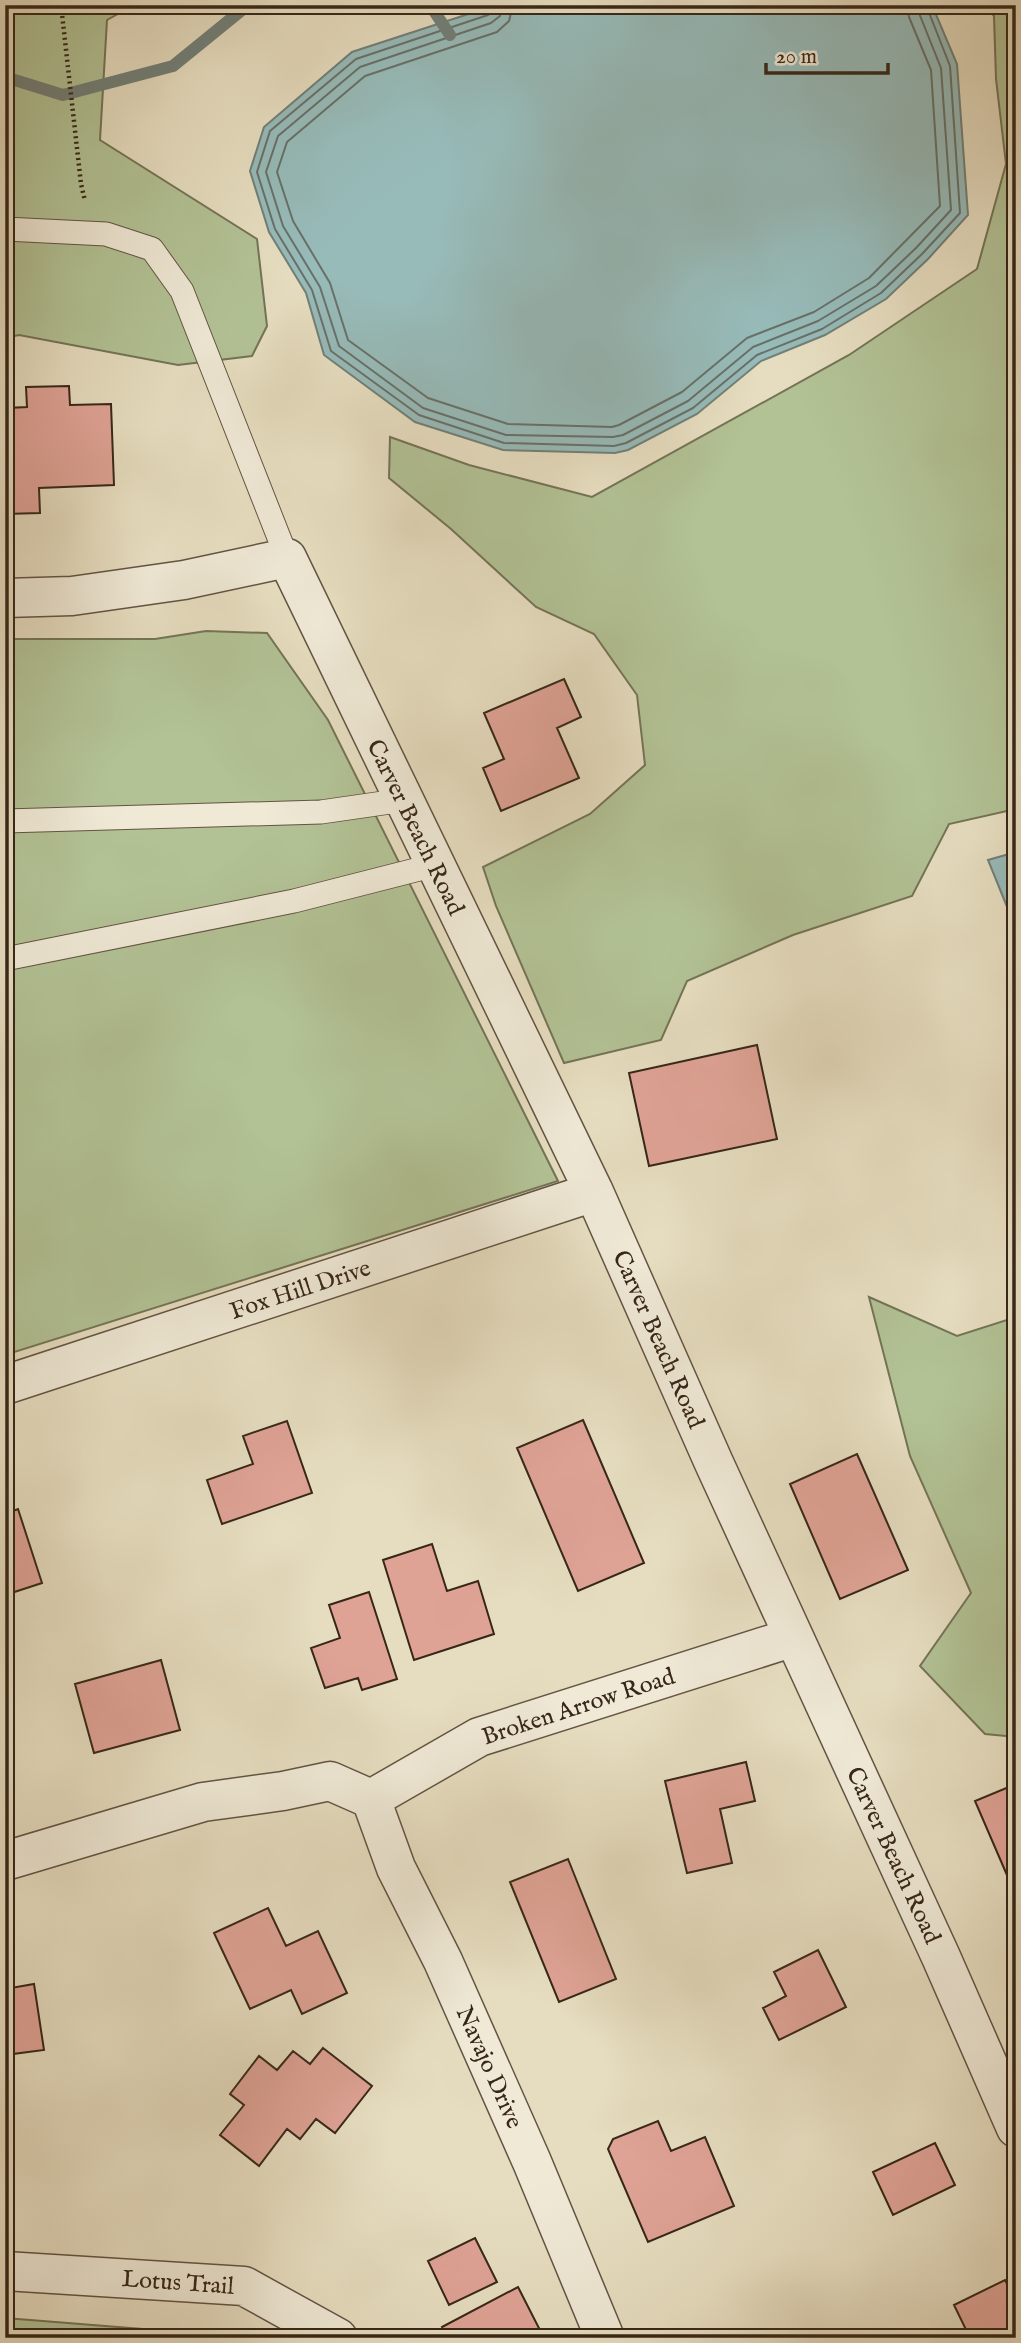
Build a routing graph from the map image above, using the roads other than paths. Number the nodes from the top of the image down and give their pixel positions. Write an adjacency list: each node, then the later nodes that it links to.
1 (5, 229): 2 (lane)
2 (287, 558): 3 (street); 4 (street, Carver Beach Road)
3 (5, 597)
4 (404, 800): 5 (lane); 6 (street, Carver Beach Road)
5 (5, 821)
6 (435, 865): 7 (lane); 8 (street, Carver Beach Road)
7 (5, 959)
8 (594, 1192): 9 (street, Fox Hill Drive); 10 (street, Carver Beach Road)
9 (5, 1385)
10 (794, 1637): 11 (street, Broken Arrow Road); 13 (street, Carver Beach Road)
11 (371, 1799): 12 (street); 16 (street, Navajo Drive)
12 (5, 1861)
13 (1016, 2127)
14 (5, 2271): 15 (street, Lotus Trail)
15 (338, 2338)
16 (604, 2338)

